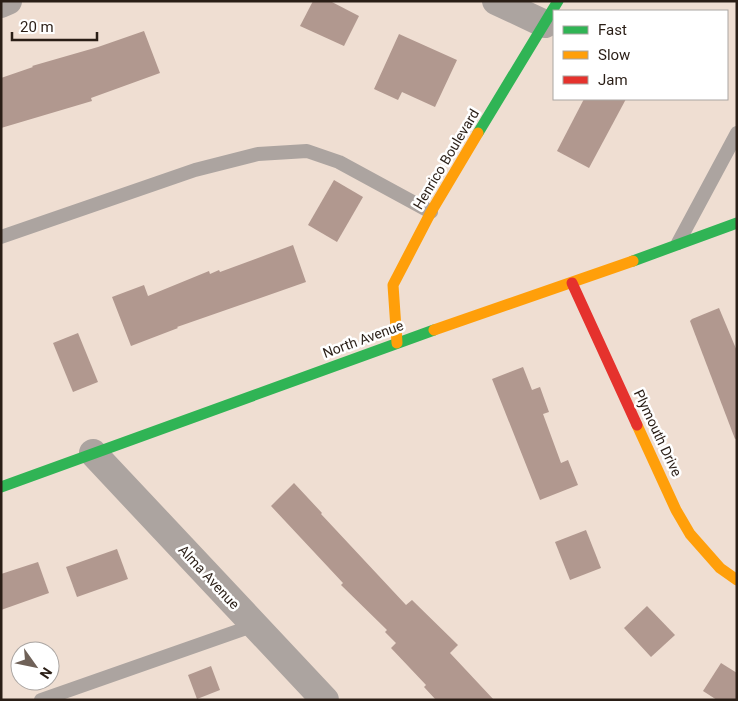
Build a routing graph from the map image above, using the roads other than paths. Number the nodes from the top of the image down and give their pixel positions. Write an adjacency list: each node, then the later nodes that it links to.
1 (8, 1): 3 (street)
2 (496, 1): 4 (street)
3 (1, 4)
4 (551, 12): 6 (street, Henrico Boulevard)
5 (737, 133): 9 (lane)
6 (430, 212): 8 (lane); 11 (street, Henrico Boulevard)
7 (737, 223): 9 (street, North Avenue)
8 (1, 237)
9 (678, 245): 10 (street, North Avenue)
10 (572, 284): 11 (street, North Avenue); 14 (street, Plymouth Drive)
11 (397, 343): 12 (street, North Avenue)
12 (94, 453): 13 (street, North Avenue); 15 (street, Alma Avenue)
13 (1, 486)
14 (737, 580)
15 (255, 625): 16 (lane); 17 (street, Alma Avenue)
16 (41, 700)
17 (325, 700)

